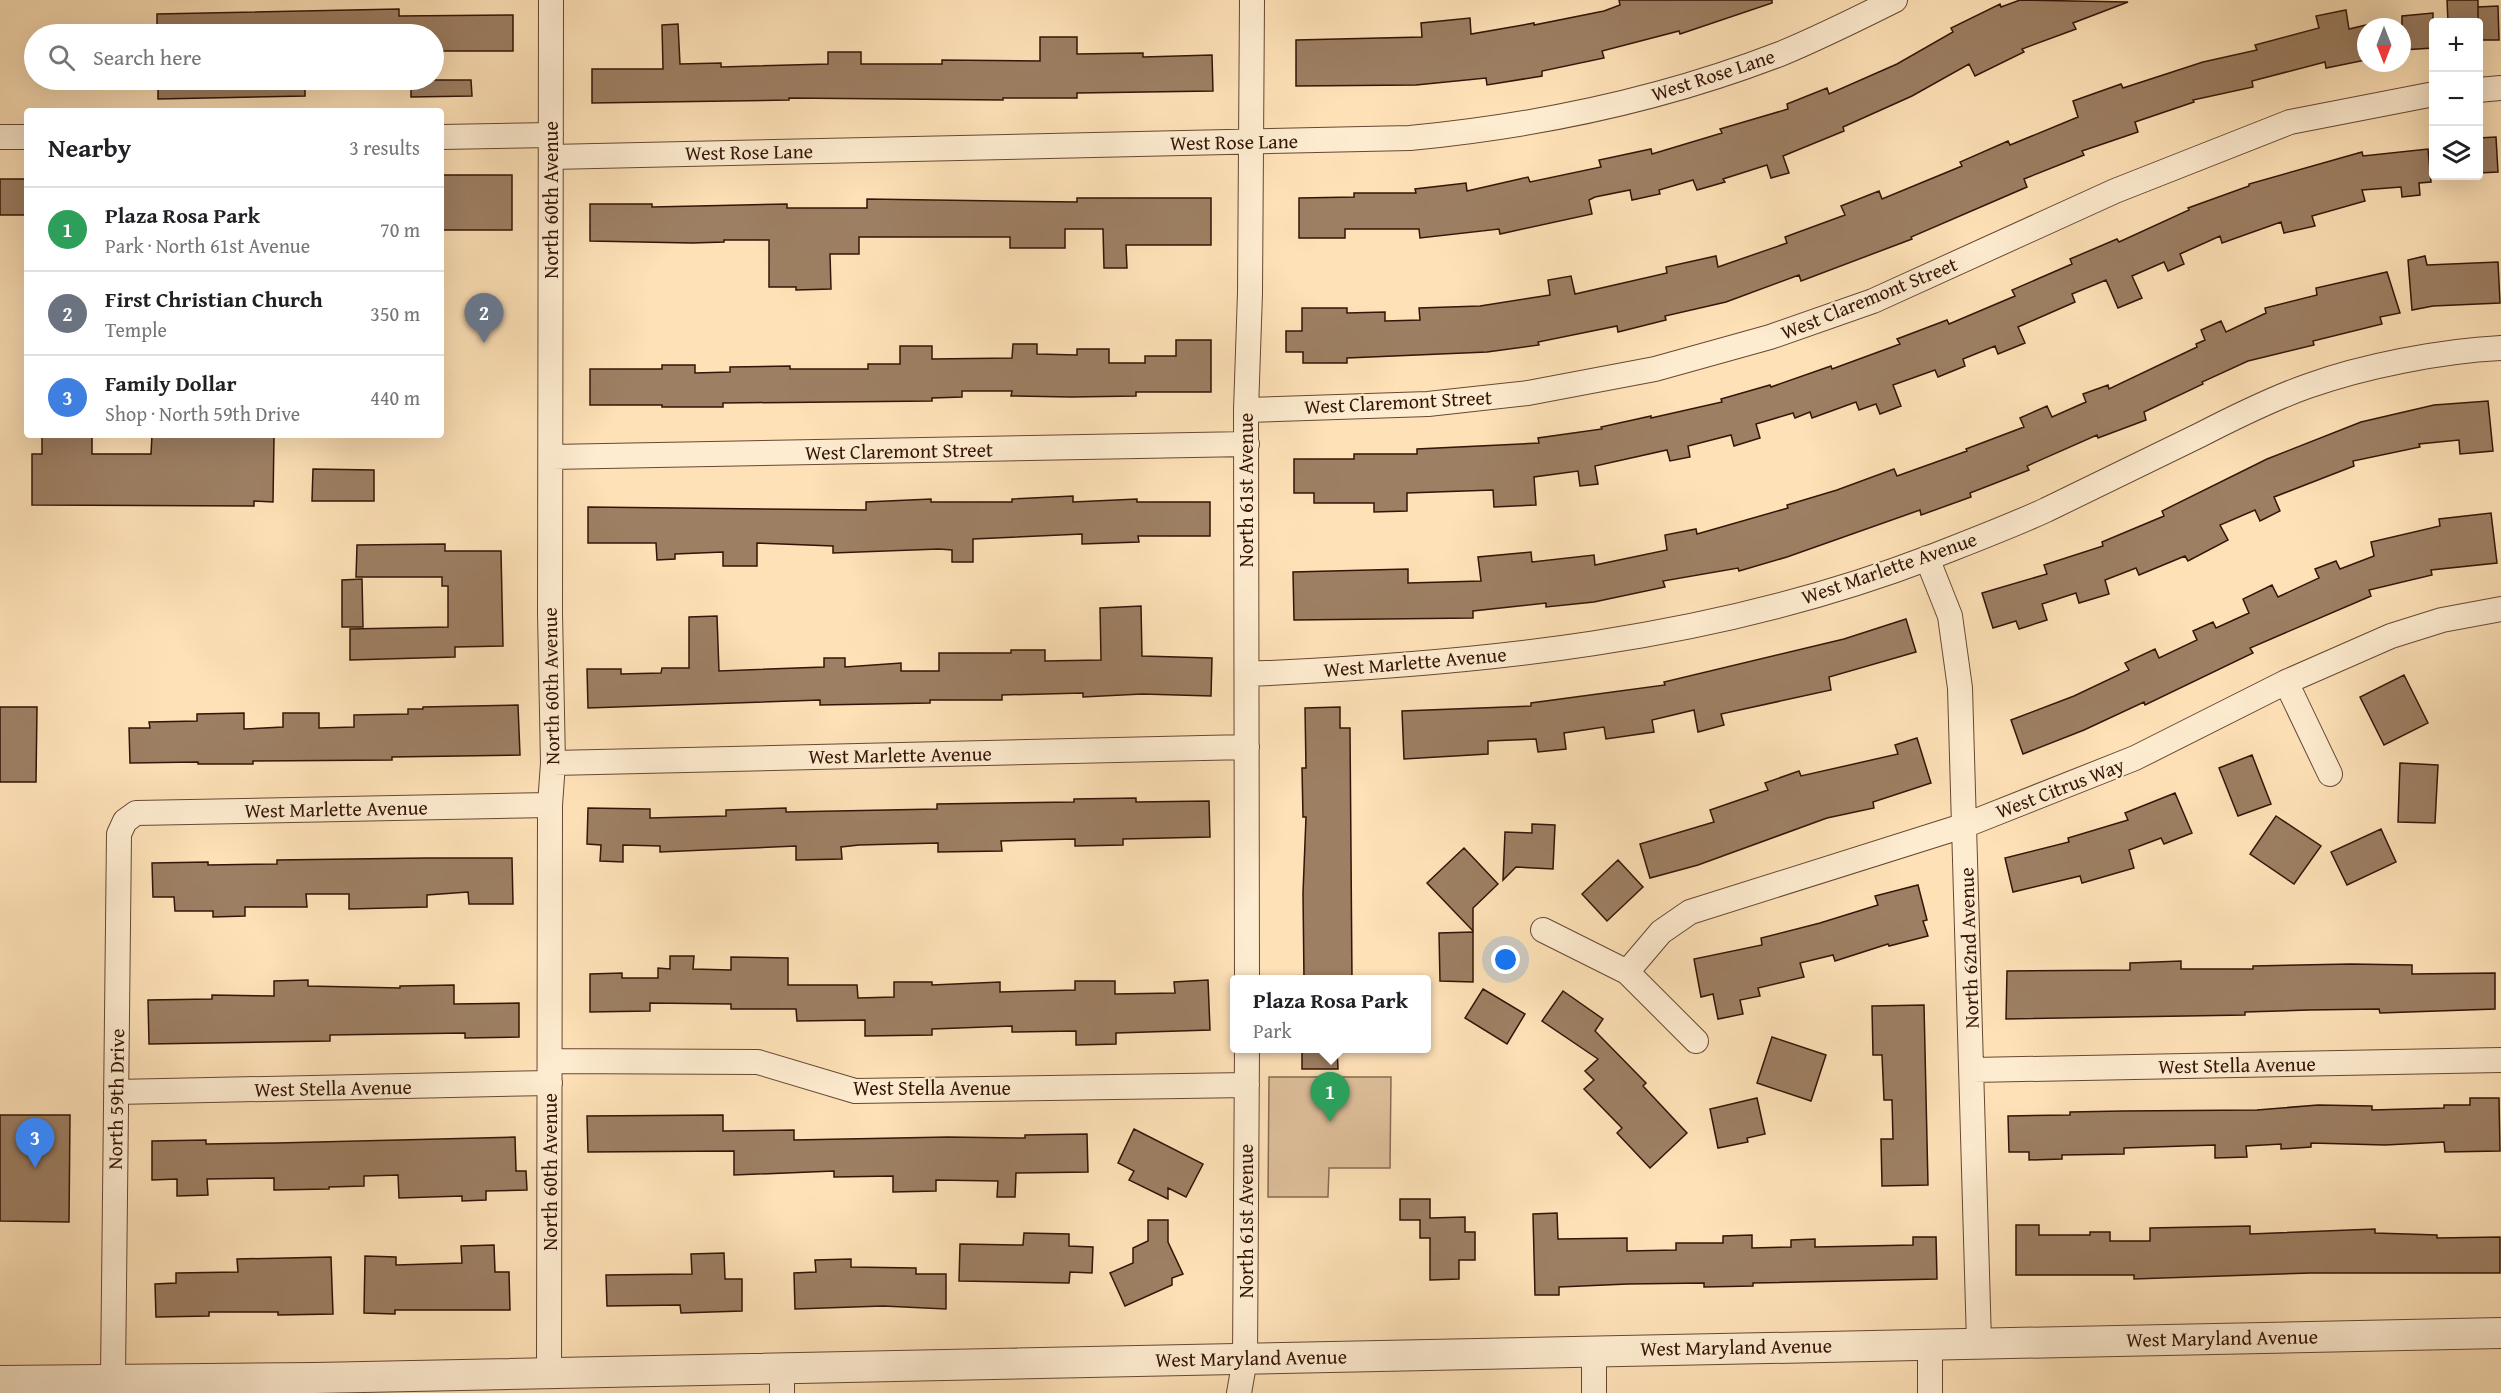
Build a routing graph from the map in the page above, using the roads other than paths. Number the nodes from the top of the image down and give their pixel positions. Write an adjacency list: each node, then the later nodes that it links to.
1 (551, 0): 11 (street, North 60th Avenue)
2 (1252, 0): 10 (street, North 61st Avenue)
3 (1895, 0): 10 (street, West Rose Lane)
4 (2501, 88): 5 (street)
5 (2483, 90)
6 (2429, 95): 13 (street, West Claremont Street)
7 (0, 137): 9 (street)
8 (444, 137): 11 (street, West Rose Lane)
9 (24, 138)
10 (1251, 141): 11 (street, West Rose Lane); 13 (street, North 61st Avenue)
11 (551, 146): 15 (street, North 60th Avenue)
12 (2501, 348): 16 (street, West Marlette Avenue)
13 (1246, 410): 14 (street, North 61st Avenue)
14 (1247, 444): 15 (street, West Claremont Street); 18 (street, North 61st Avenue)
15 (550, 457): 21 (street, North 60th Avenue)
16 (1927, 558): 18 (street, West Marlette Avenue); 25 (street, North 62nd Avenue)
17 (2501, 609): 19 (street, West Citrus Way)
18 (1247, 674): 20 (street, North 61st Avenue)
19 (2286, 682): 22 (street); 25 (street, West Citrus Way)
20 (1247, 747): 21 (street, West Marlette Avenue); 28 (street, North 61st Avenue)
21 (553, 763): 23 (street, North 60th Avenue)
22 (2330, 774)
23 (550, 805): 24 (street, West Marlette Avenue); 33 (street, North 60th Avenue)
24 (126, 821): 35 (street, North 59th Drive)
25 (1966, 825): 27 (street, West Citrus Way); 32 (street, North 62nd Avenue)
26 (1543, 930): 27 (street)
27 (1627, 972): 29 (street)
28 (1247, 975)
29 (1696, 1041)
30 (1247, 1053): 34 (street, North 61st Avenue)
31 (2501, 1060): 32 (street, West Stella Avenue)
32 (1972, 1070): 37 (street, North 62nd Avenue)
33 (550, 1072): 34 (street, West Stella Avenue); 35 (street, West Stella Avenue); 41 (street, North 60th Avenue)
34 (1247, 1085): 40 (street, North 61st Avenue)
35 (116, 1092): 42 (street, North 59th Drive)
36 (2501, 1333): 37 (street, West Maryland Avenue)
37 (1979, 1342): 38 (street, West Maryland Avenue)
38 (1930, 1343): 39 (street, West Maryland Avenue); 48 (street)
39 (1594, 1350): 40 (street, West Maryland Avenue); 47 (street)
40 (1245, 1359): 43 (street, West Maryland Avenue); 46 (street, North 61st Avenue)
41 (549, 1373): 43 (street, West Maryland Avenue); 45 (street, West Maryland Avenue)
42 (113, 1378): 44 (street, West Maryland Avenue); 45 (street, West Maryland Avenue)
43 (782, 1381)
44 (0, 1382)
45 (315, 1385)
46 (1239, 1393)
47 (1594, 1393)
48 (1930, 1393)

